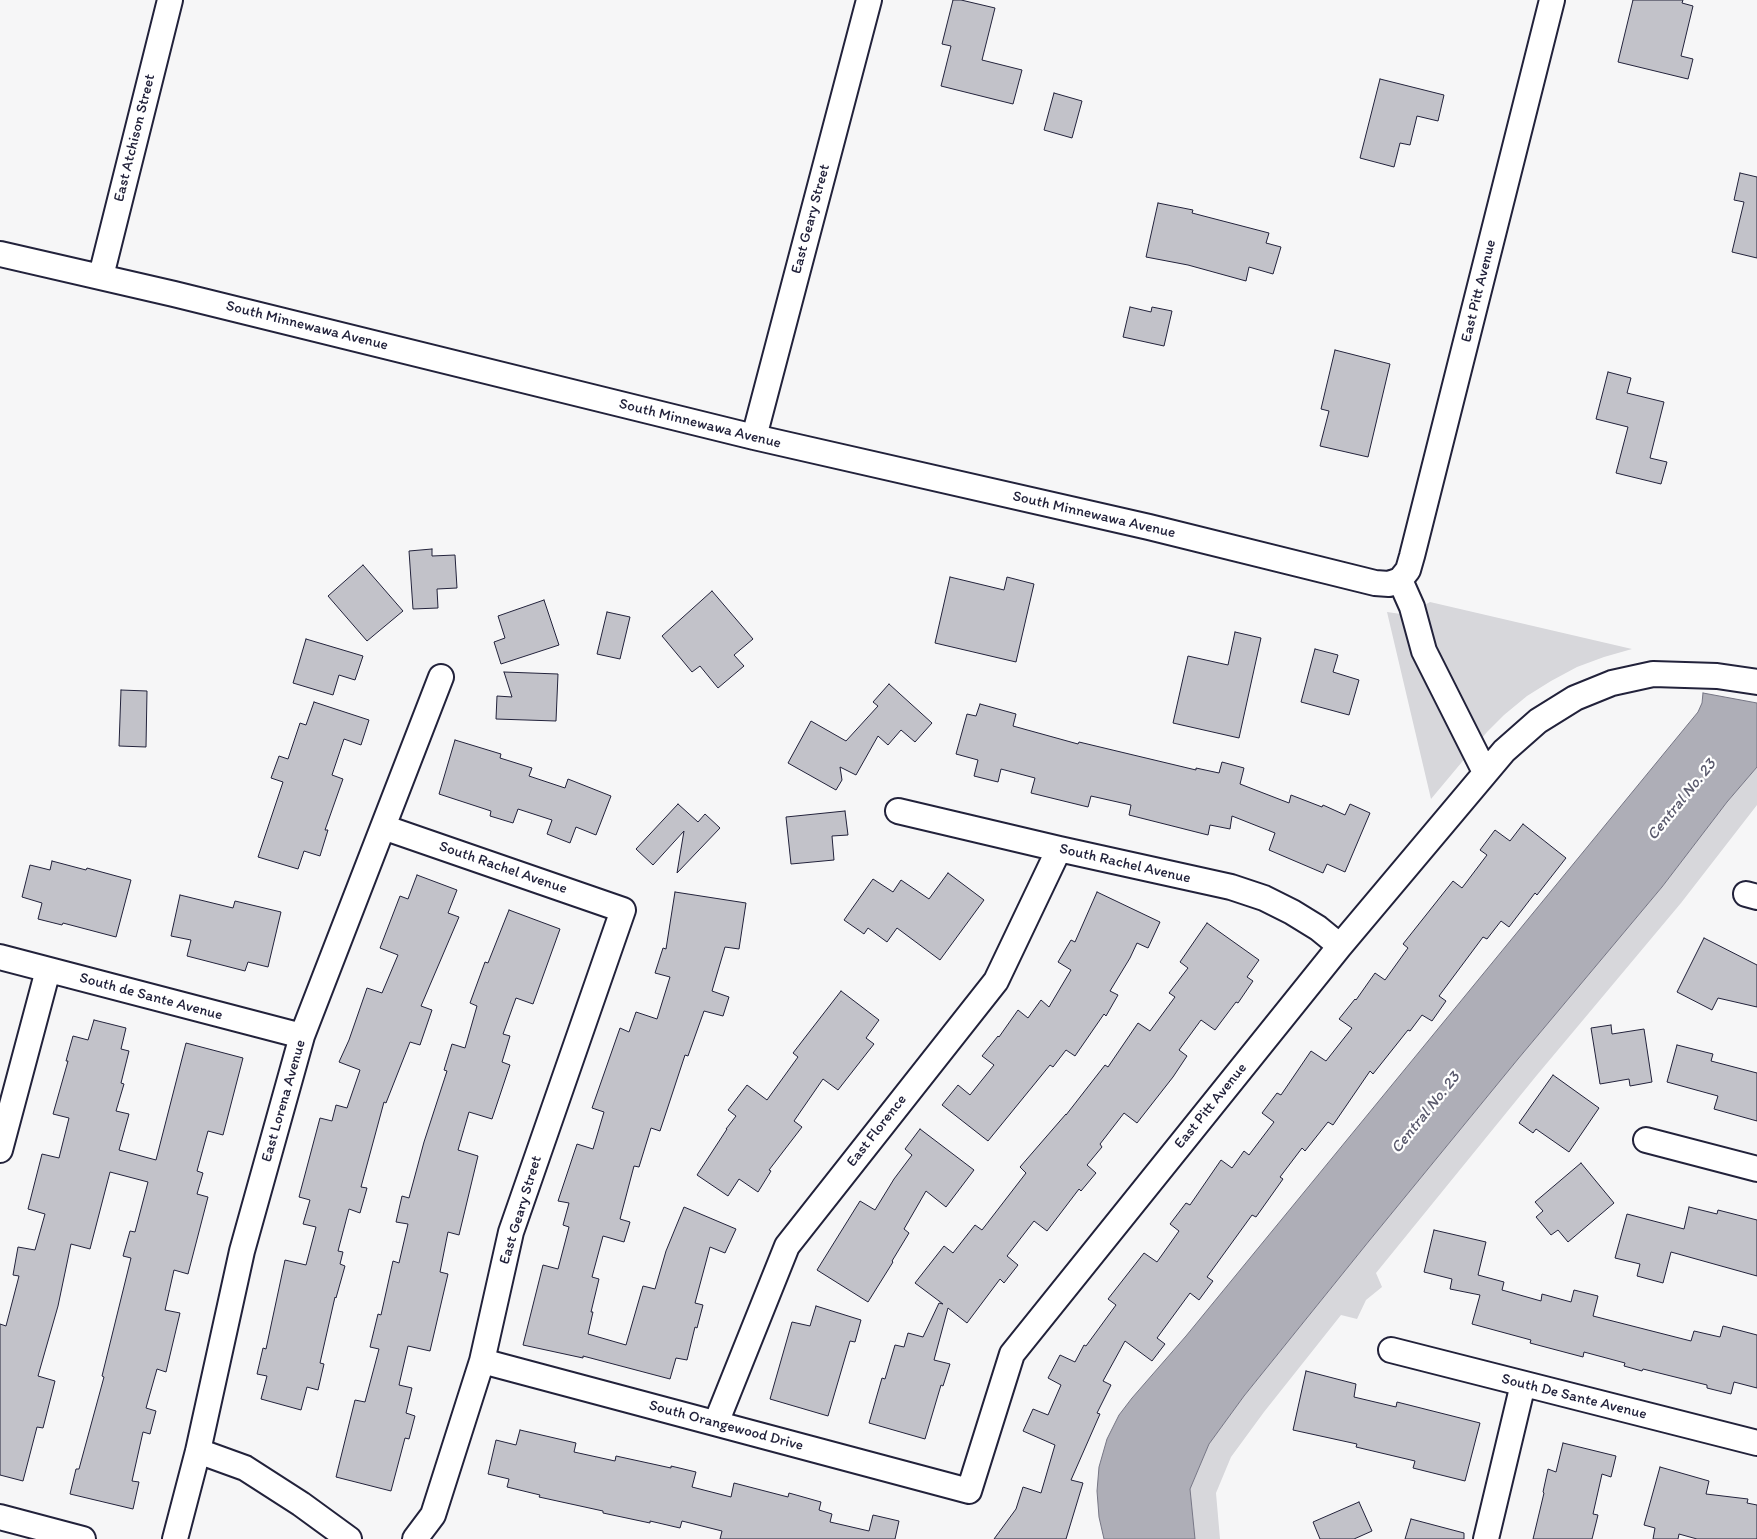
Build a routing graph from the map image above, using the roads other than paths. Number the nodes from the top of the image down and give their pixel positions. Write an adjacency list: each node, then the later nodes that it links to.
1 (170, 0): 5 (street, East Atchison Street)
2 (868, 0): 6 (street, East Geary Street)
3 (1552, 0): 7 (street, East Pitt Avenue)
4 (0, 254): 5 (street, South Minnewawa Avenue)
5 (100, 276): 6 (street, South Minnewawa Avenue)
6 (754, 437): 7 (street, South Minnewawa Avenue)
7 (1400, 580): 10 (street)
8 (441, 677): 12 (street, East Lorena Avenue)
9 (1751, 681): 10 (street, East Pitt Avenue)
10 (1485, 772): 15 (street, East Pitt Avenue)
11 (898, 811): 13 (street, South Rachel Avenue)
12 (383, 827): 14 (street, South Rachel Avenue); 18 (street, East Lorena Avenue)
13 (1059, 849): 15 (street, South Rachel Avenue); 25 (street, East Florence)
14 (623, 910): 23 (street, East Geary Street)
15 (1340, 946): 28 (street, East Pitt Avenue)
16 (0, 957): 17 (street, South de Sante Avenue)
17 (48, 970): 18 (street, South de Sante Avenue); 20 (street)
18 (302, 1036): 27 (street, East Lorena Avenue)
19 (1646, 1140): 21 (street)
20 (0, 1150)
21 (1757, 1168)
22 (1391, 1350): 24 (street, South De Sante Avenue)
23 (482, 1361): 25 (street, South Orangewood Drive); 33 (street, East Geary Street)
24 (1523, 1384): 26 (street, South De Sante Avenue); 34 (street)
25 (716, 1423): 28 (street, South Orangewood Drive)
26 (1757, 1443)
27 (198, 1451): 31 (street, East Lorena Avenue); 32 (street)
28 (969, 1491)
29 (0, 1517): 30 (street)
30 (83, 1539)
31 (175, 1539)
32 (349, 1539)
33 (415, 1539)
34 (1486, 1539)

